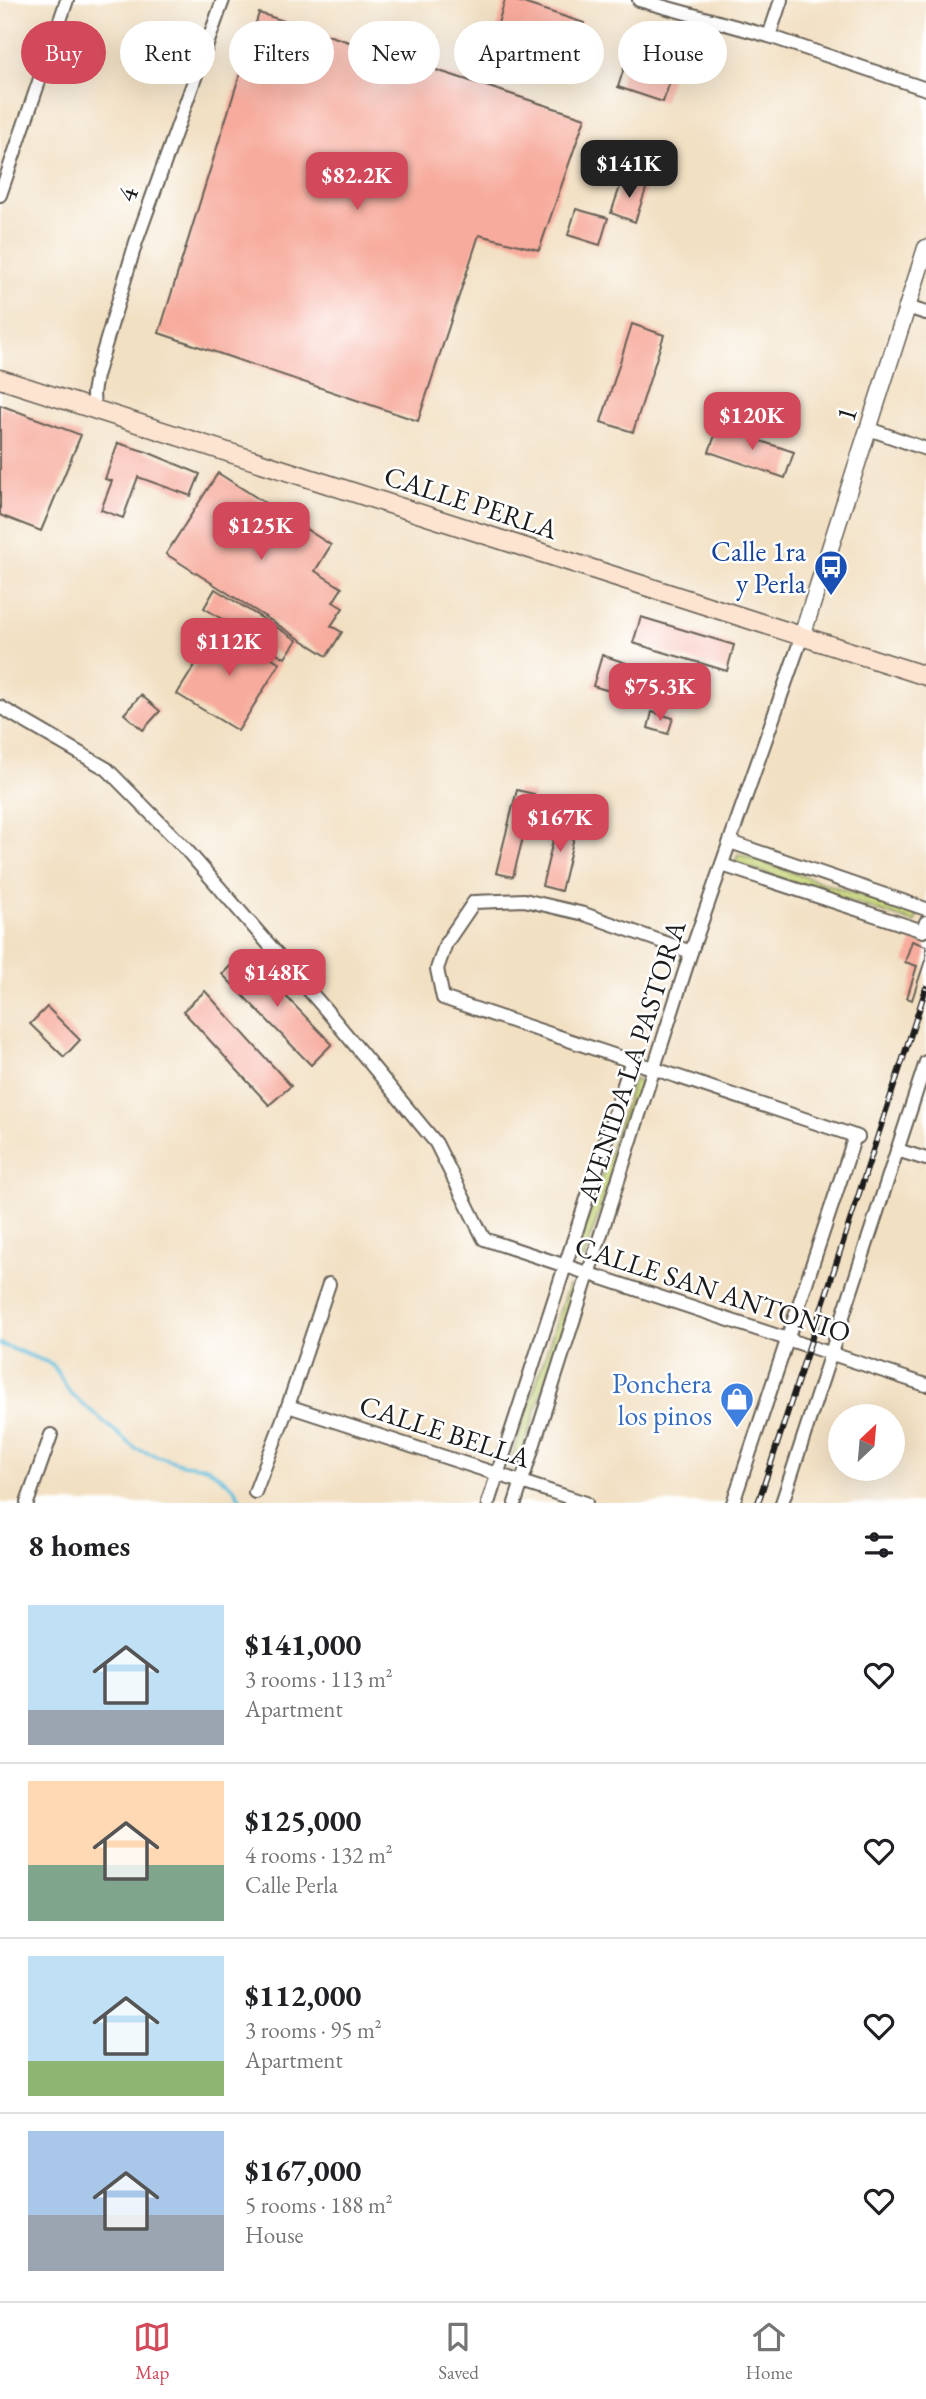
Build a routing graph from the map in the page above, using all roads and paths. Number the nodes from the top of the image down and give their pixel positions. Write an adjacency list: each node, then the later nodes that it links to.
1 (67, 0): 7 (street)
2 (223, 0): 12 (street, 4)
3 (639, 0): 5 (street)
4 (781, 0): 5 (street)
5 (769, 36): 6 (street)
6 (926, 89)
7 (0, 195)
8 (926, 247): 9 (street, 1)
9 (907, 306): 10 (street); 13 (street, 1)
10 (926, 313)
11 (0, 379): 12 (main road, CALLE PERLA)
12 (94, 409): 15 (main road, CALLE PERLA)
13 (869, 429): 14 (street); 15 (street, 1)
14 (926, 449)
15 (802, 636): 16 (main road, CALLE PERLA); 18 (street, AVENIDA LA PASTORA)
16 (926, 676)
17 (0, 707): 28 (street, CALLE SAN ANTONIO)
18 (730, 842): 19 (street, AVENIDA LA PASTORA); 20 (street)
19 (722, 865): 21 (street); 22 (street, AVENIDA LA PASTORA)
20 (926, 909)
21 (924, 927)
22 (691, 952): 23 (street); 25 (street, AVENIDA LA PASTORA)
23 (631, 1062): 25 (street); 28 (street, AVENIDA LA PASTORA)
24 (926, 1062): 26 (street)
25 (653, 1070): 29 (street, AVENIDA LA PASTORA); 31 (street)
26 (897, 1150): 27 (street); 32 (street)
27 (926, 1159)
28 (565, 1266): 29 (street, CALLE SAN ANTONIO); 36 (street, AVENIDA LA PASTORA)
29 (588, 1273): 31 (street, CALLE SAN ANTONIO); 37 (street, AVENIDA LA PASTORA)
30 (329, 1283): 34 (street)
31 (786, 1339): 32 (street, CALLE SAN ANTONIO); 43 (street)
32 (831, 1354): 33 (street, CALLE SAN ANTONIO); 44 (street)
33 (926, 1385)
34 (288, 1406): 36 (street, CALLE BELLA); 38 (street)
35 (51, 1435): 39 (street)
36 (498, 1474): 37 (street, CALLE BELLA); 40 (street, AVENIDA LA PASTORA)
37 (522, 1482): 41 (street, AVENIDA LA PASTORA); 42 (street, CALLE BELLA)
38 (255, 1493)
39 (27, 1503)
40 (488, 1503)
41 (515, 1503)
42 (586, 1503)
43 (733, 1503)
44 (782, 1503)

